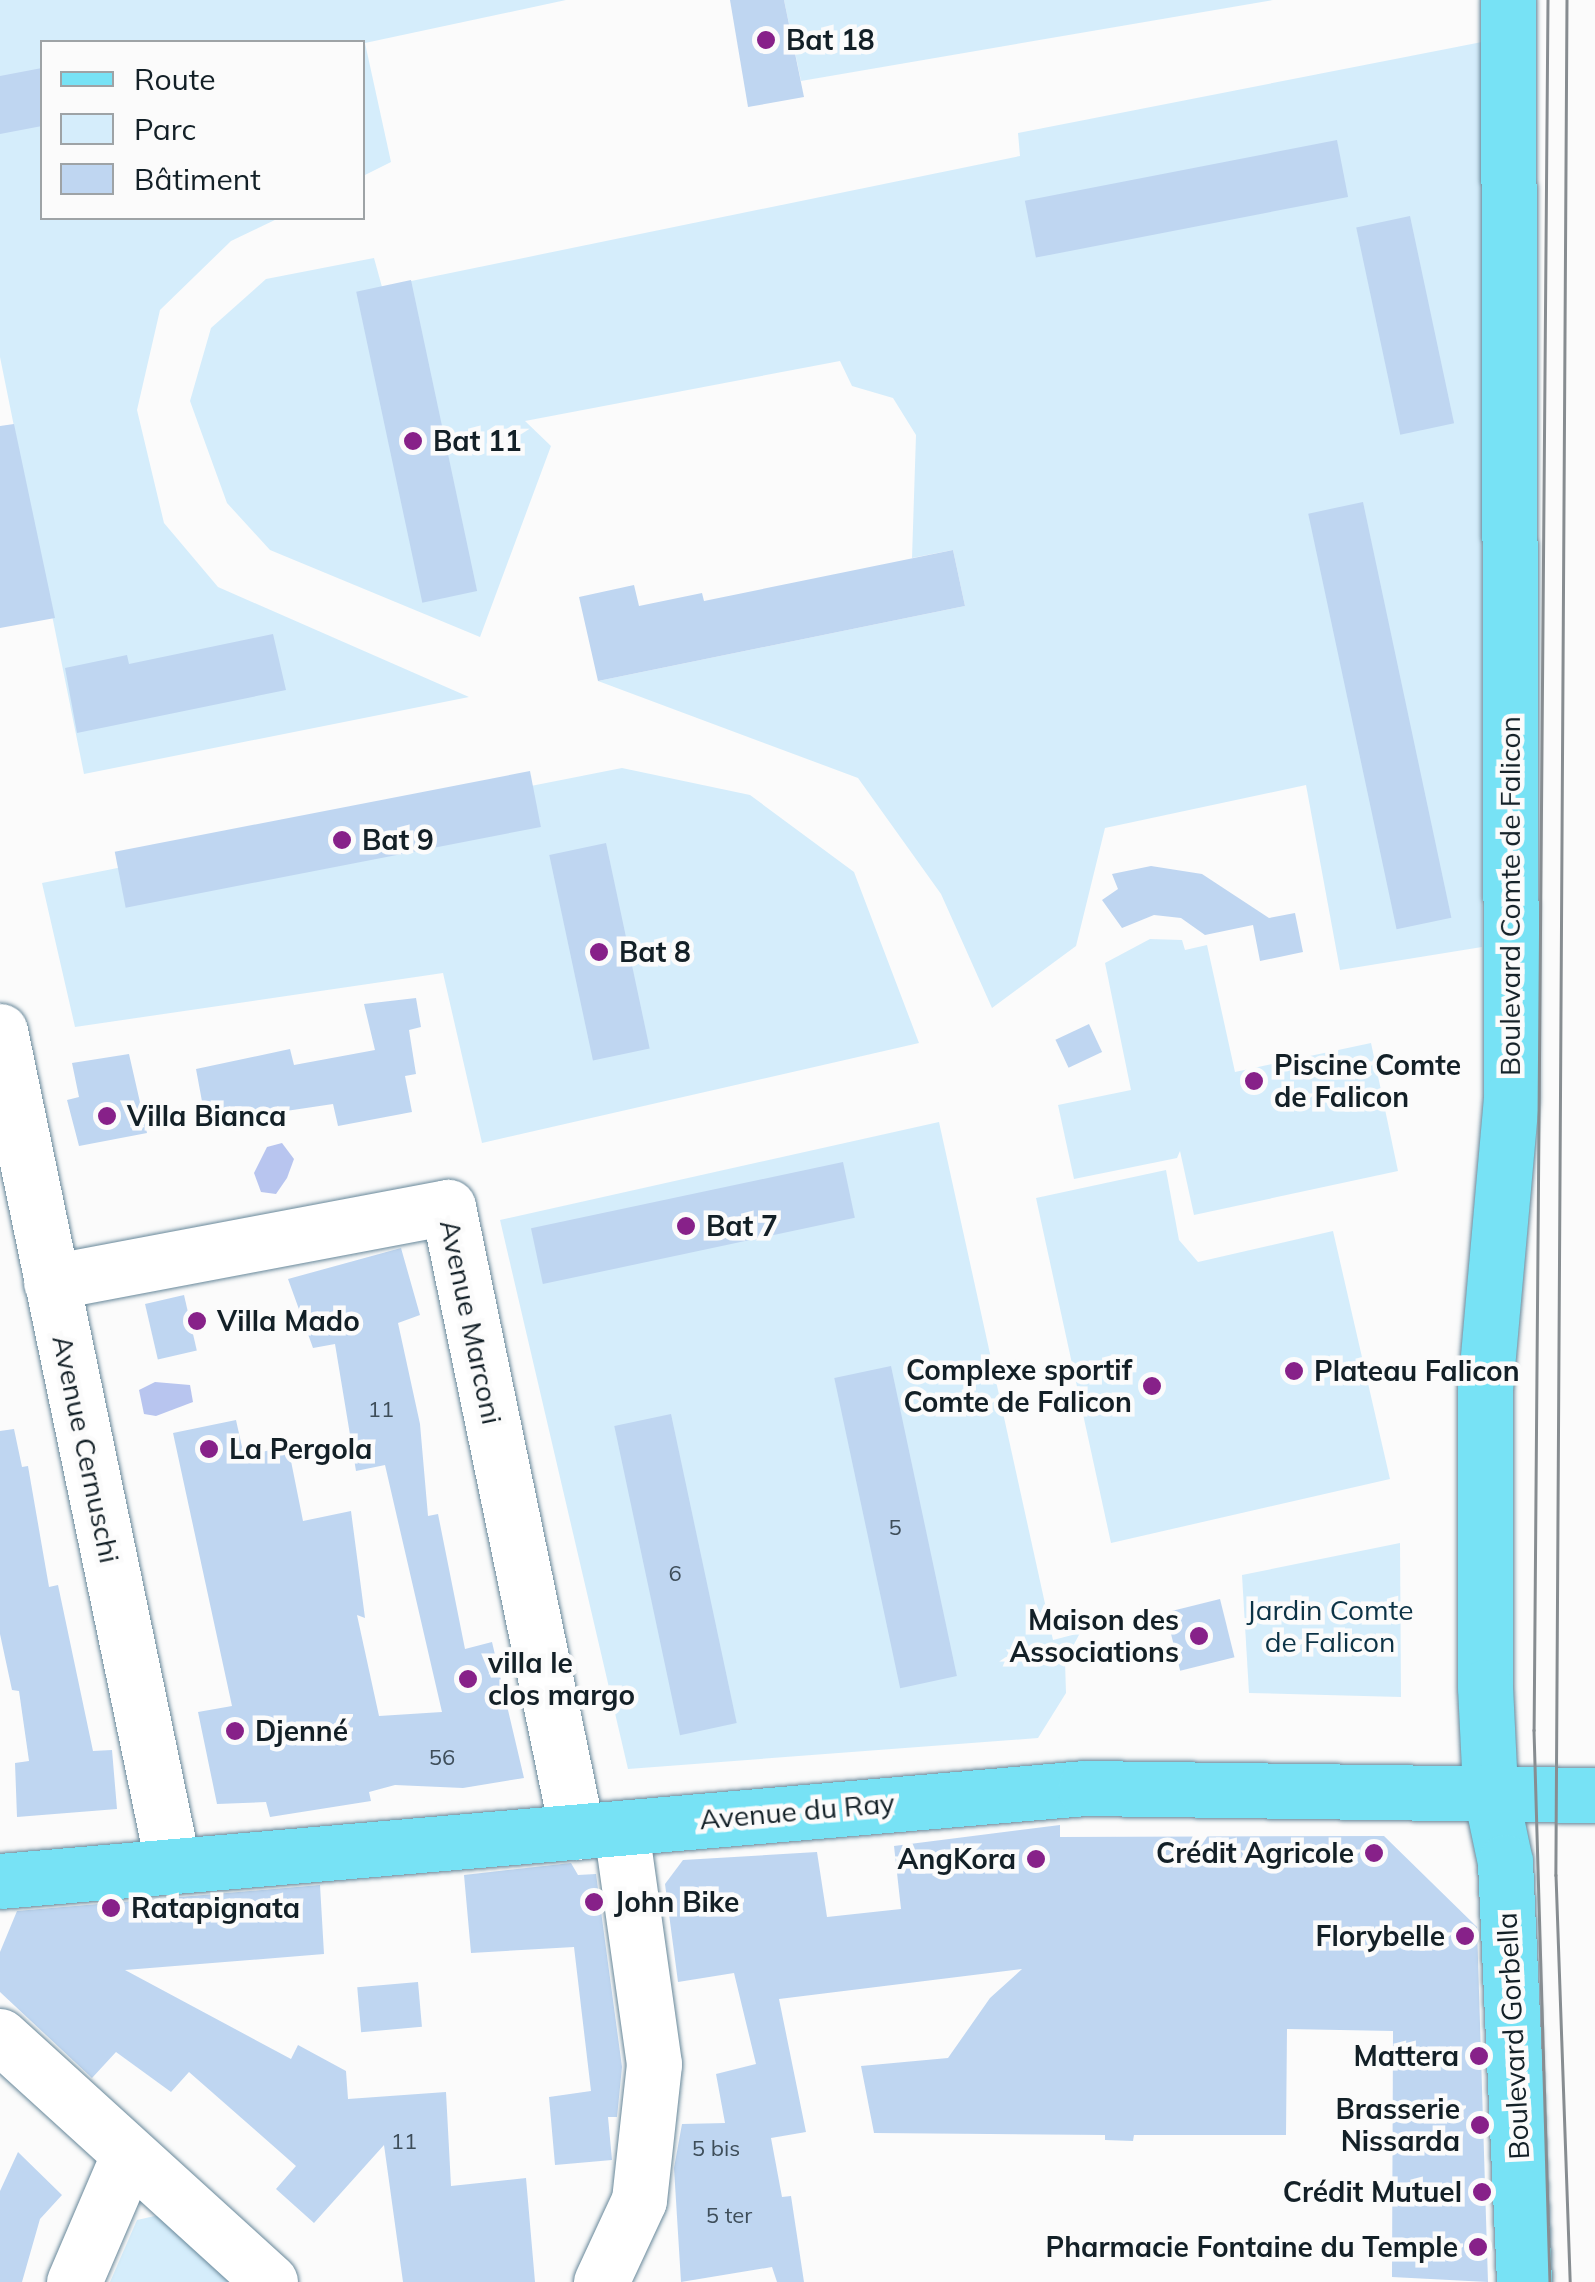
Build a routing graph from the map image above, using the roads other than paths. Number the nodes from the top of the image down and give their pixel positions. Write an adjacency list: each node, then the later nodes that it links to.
1 (1508, 0): 4 (main road, Boulevard Comte de Falicon)
2 (0, 1030): 3 (street, Avenue Cernuschi)
3 (51, 1282): 6 (street, Avenue Marconi); 7 (street, Avenue Cernuschi)
4 (1490, 1791): 5 (main road, Avenue du Ray); 6 (main road, Avenue du Ray); 14 (main road, Boulevard Gorbella)
5 (1595, 1794)
6 (599, 1830): 7 (main road, Avenue du Ray); 13 (street)
7 (173, 1866): 8 (main road, Avenue du Ray)
8 (0, 1881)
9 (0, 2036): 10 (street)
10 (128, 2156): 11 (street); 12 (street)
11 (74, 2282)
12 (270, 2282)
13 (601, 2282)
14 (1524, 2282)

